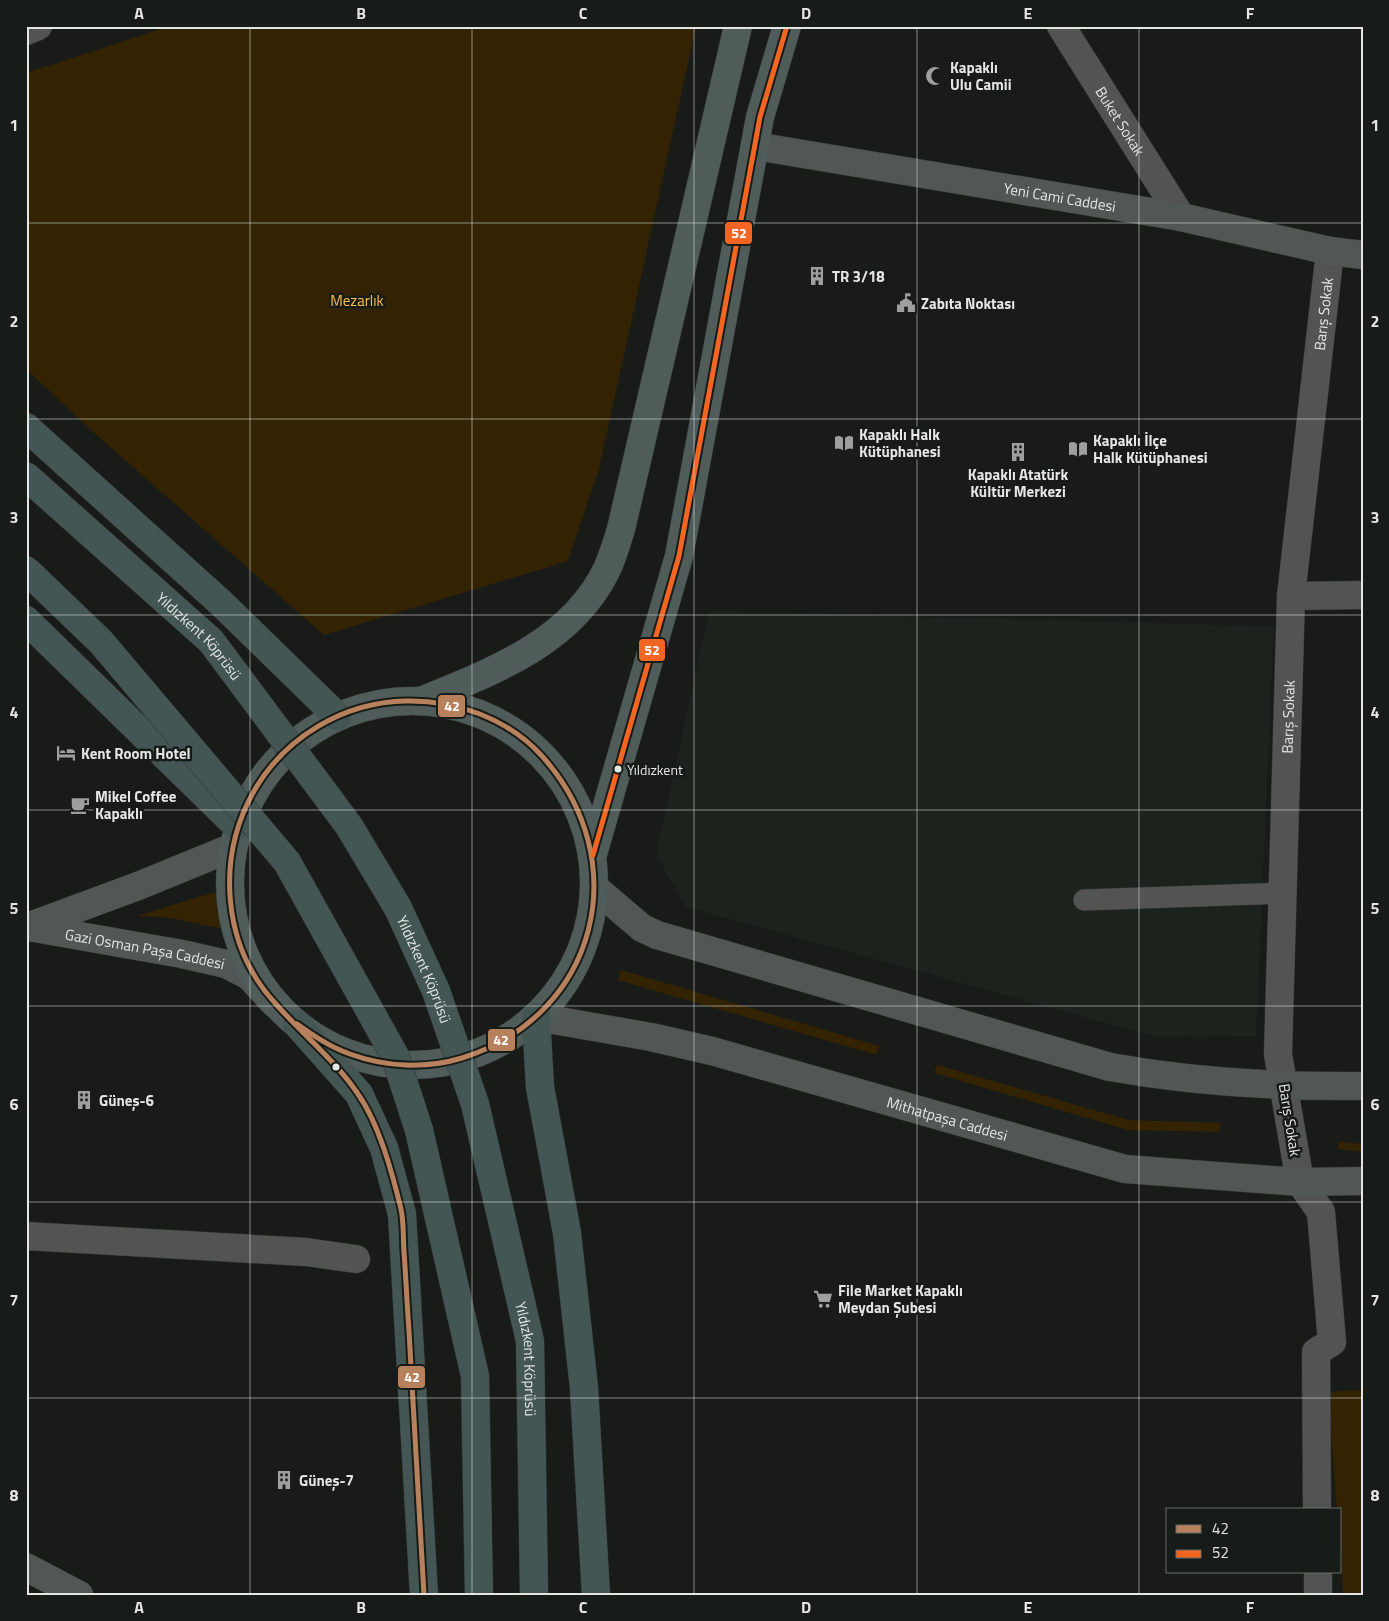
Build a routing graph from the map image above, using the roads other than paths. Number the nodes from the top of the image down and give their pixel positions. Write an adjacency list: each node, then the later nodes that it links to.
1 (38, 26): 5 (street)
2 (738, 26): 16 (main road)
3 (787, 26): 6 (main road)
4 (1061, 26): 7 (street, Buket Sokak)
5 (26, 31)
6 (755, 146): 7 (street, Yeni Cami Caddesi); 19 (main road)
7 (1181, 217): 8 (street, Yeni Cami Caddesi)
8 (1330, 251): 9 (street, Yeni Cami Caddesi); 14 (street, Barış Sokak)
9 (1363, 255)
10 (26, 427): 17 (highway)
11 (26, 476): 39 (highway, Yıldızkent Köprüsü, bridge)
12 (26, 570): 38 (highway, bridge)
13 (1363, 595): 14 (street)
14 (1292, 596): 21 (street, Barış Sokak)
15 (26, 620): 18 (highway)
16 (423, 700): 17 (main road); 19 (main road)
17 (337, 716): 18 (main road)
18 (234, 837): 23 (street, Gazi Osman Paşa Caddesi); 24 (main road)
19 (593, 855): 20 (main road)
20 (595, 888): 25 (main road); 28 (street)
21 (1283, 894): 22 (lane); 28 (street, Barış Sokak)
22 (1084, 900)
23 (28, 927): 24 (street, Gazi Osman Paşa Caddesi)
24 (275, 1004): 26 (main road)
25 (536, 1017): 26 (main road); 30 (street, Mithatpaşa Caddesi); 40 (highway)
26 (297, 1024): 37 (highway)
27 (1363, 1086): 28 (street)
28 (1285, 1087): 30 (street, Barış Sokak)
29 (1363, 1181): 30 (street, Mithatpaşa Caddesi)
30 (1300, 1182): 33 (street)
31 (26, 1236): 32 (street)
32 (356, 1259)
33 (1317, 1508)
34 (26, 1566): 36 (street)
35 (1318, 1574): 41 (street)
36 (79, 1595)
37 (424, 1595)
38 (479, 1595)
39 (534, 1595)
40 (596, 1595)
41 (1318, 1595)

